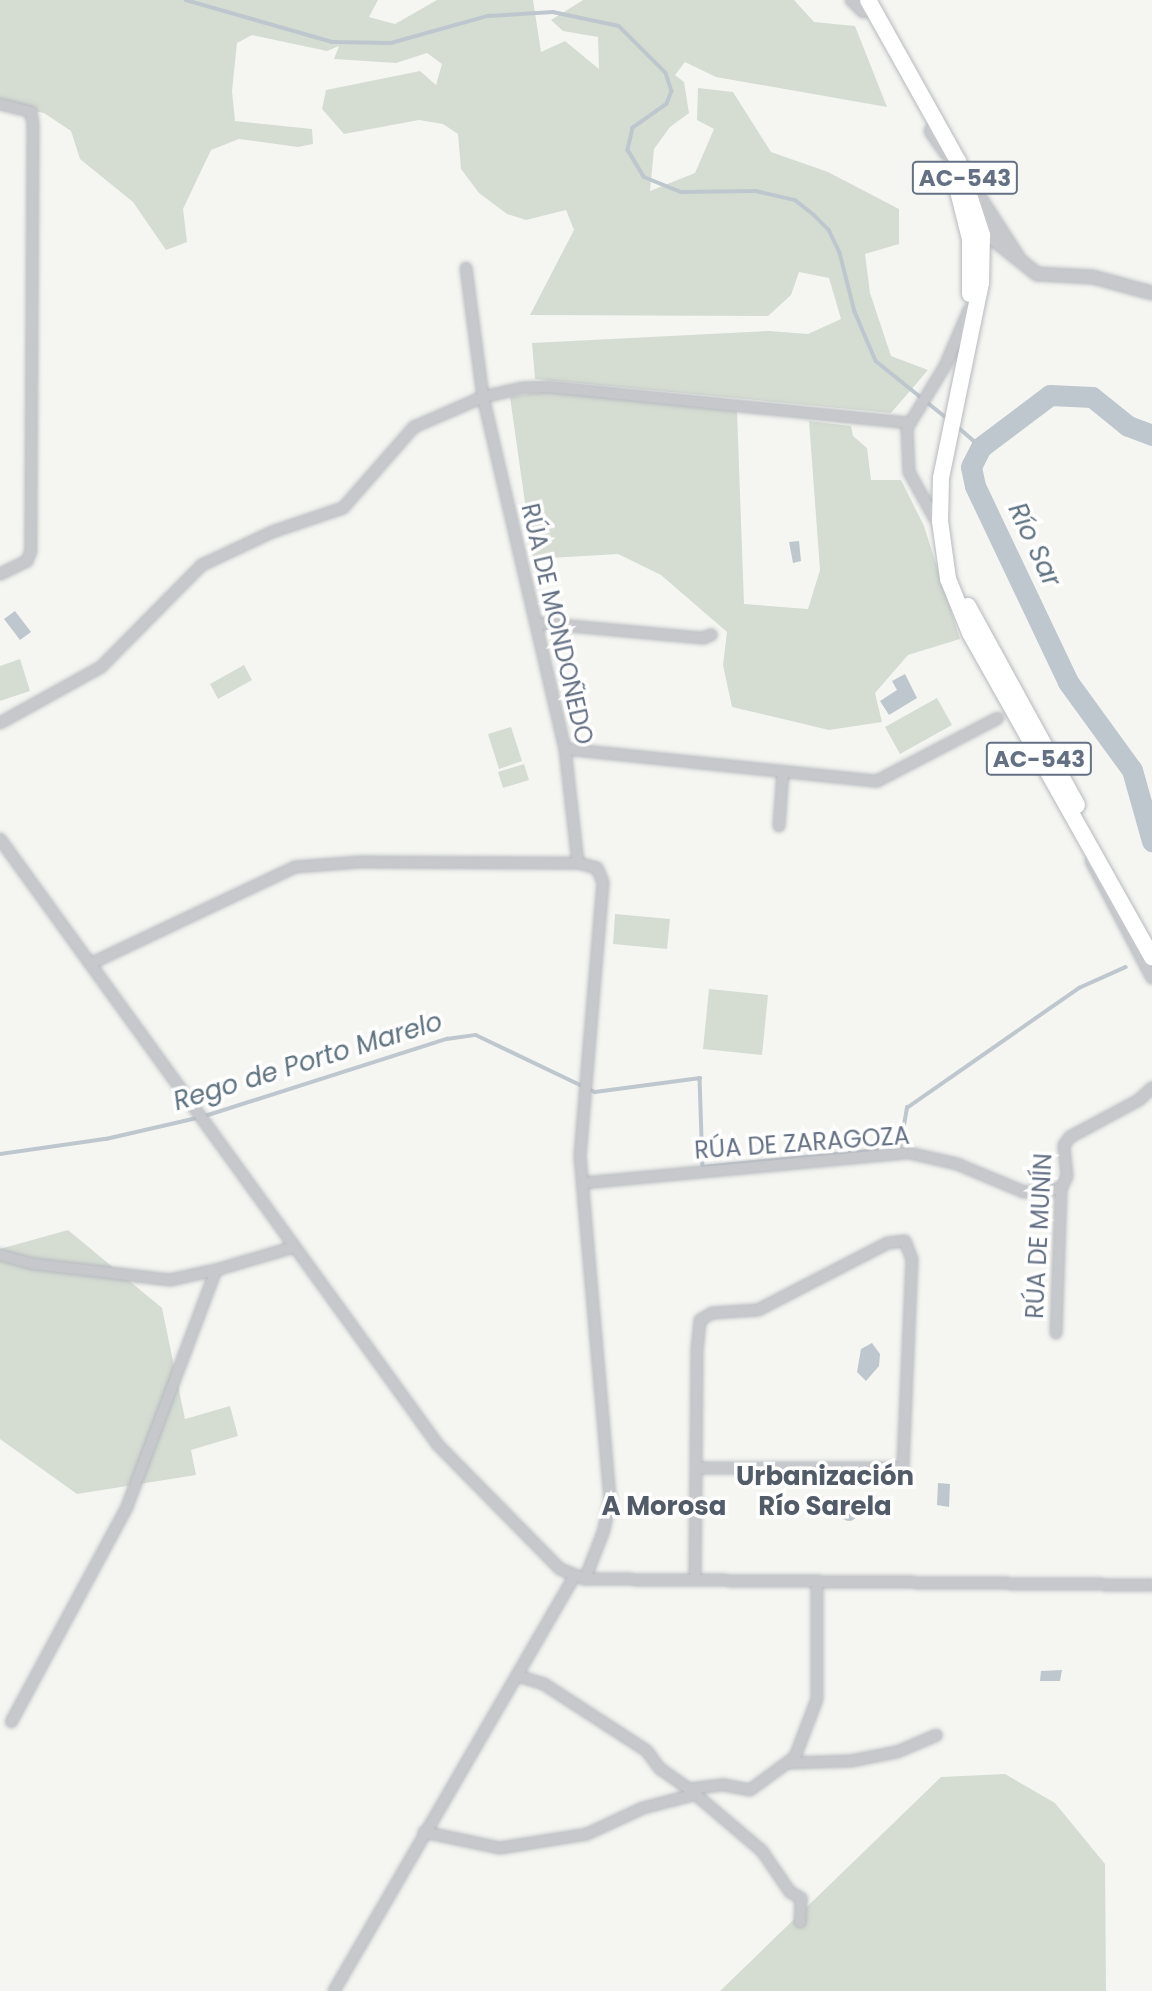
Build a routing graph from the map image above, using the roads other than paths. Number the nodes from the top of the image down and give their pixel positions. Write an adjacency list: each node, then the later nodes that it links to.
1 (859, 3): 3 (main road, AC-543); 4 (main road, AC-543)
2 (0, 104): 17 (street)
3 (931, 131): 5 (street); 12 (main road, AC-543)
4 (963, 172): 5 (main road, AC-543); 5 (street)
5 (987, 229): 6 (street); 7 (street); 8 (street); 10 (main road, AC-543); 12 (street)
6 (1008, 253): 7 (street); 8 (street)
7 (1022, 263): 11 (street)
8 (985, 266): 10 (street)
9 (466, 268): 14 (street, RÚA DE MONDOÑEDO)
10 (981, 284): 13 (main road, AC-543)
11 (1152, 292)
12 (969, 304): 13 (main road, AC-543); 15 (street)
13 (959, 377): 16 (main road, AC-543)
14 (483, 397): 15 (street); 18 (street, RÚA DE MONDOÑEDO); 21 (street)
15 (908, 423): 16 (street)
16 (940, 528): 25 (main road, AC-543); 28 (main road, AC-543)
17 (0, 574)
18 (537, 623): 19 (street); 22 (street, RÚA DE MONDOÑEDO)
19 (711, 635)
20 (998, 718): 23 (street)
21 (0, 723)
22 (565, 749): 23 (street); 27 (street, RÚA DE MONDOÑEDO)
23 (783, 772): 24 (street)
24 (779, 826)
25 (1079, 833): 29 (main road, AC-543); 31 (street)
26 (0, 839): 30 (street)
27 (578, 863): 30 (street); 35 (street)
28 (1152, 942)
29 (1152, 957)
30 (90, 964): 37 (street)
31 (1152, 978)
32 (1152, 1088): 33 (street, RÚA DE MUNÍN)
33 (1139, 1100): 34 (street); 36 (street, RÚA DE MUNÍN)
34 (1152, 1101)
35 (583, 1183): 36 (street, RÚA DE ZARAGOZA); 42 (street)
36 (1061, 1189): 40 (street, RÚA DE MUNÍN)
37 (294, 1247): 39 (street); 42 (street)
38 (0, 1255): 39 (street)
39 (216, 1270): 47 (street)
40 (1056, 1333)
41 (696, 1468): 41 (street); 43 (street)
42 (580, 1578): 43 (street); 46 (street)
43 (695, 1580): 44 (street)
44 (817, 1581): 45 (street); 49 (street)
45 (1152, 1585)
46 (517, 1676): 50 (street); 51 (street)
47 (11, 1722)
48 (937, 1735): 49 (street)
49 (789, 1763): 50 (street)
50 (689, 1789): 51 (street); 52 (street)
51 (424, 1832): 53 (street)
52 (800, 1922)
53 (334, 1991)

